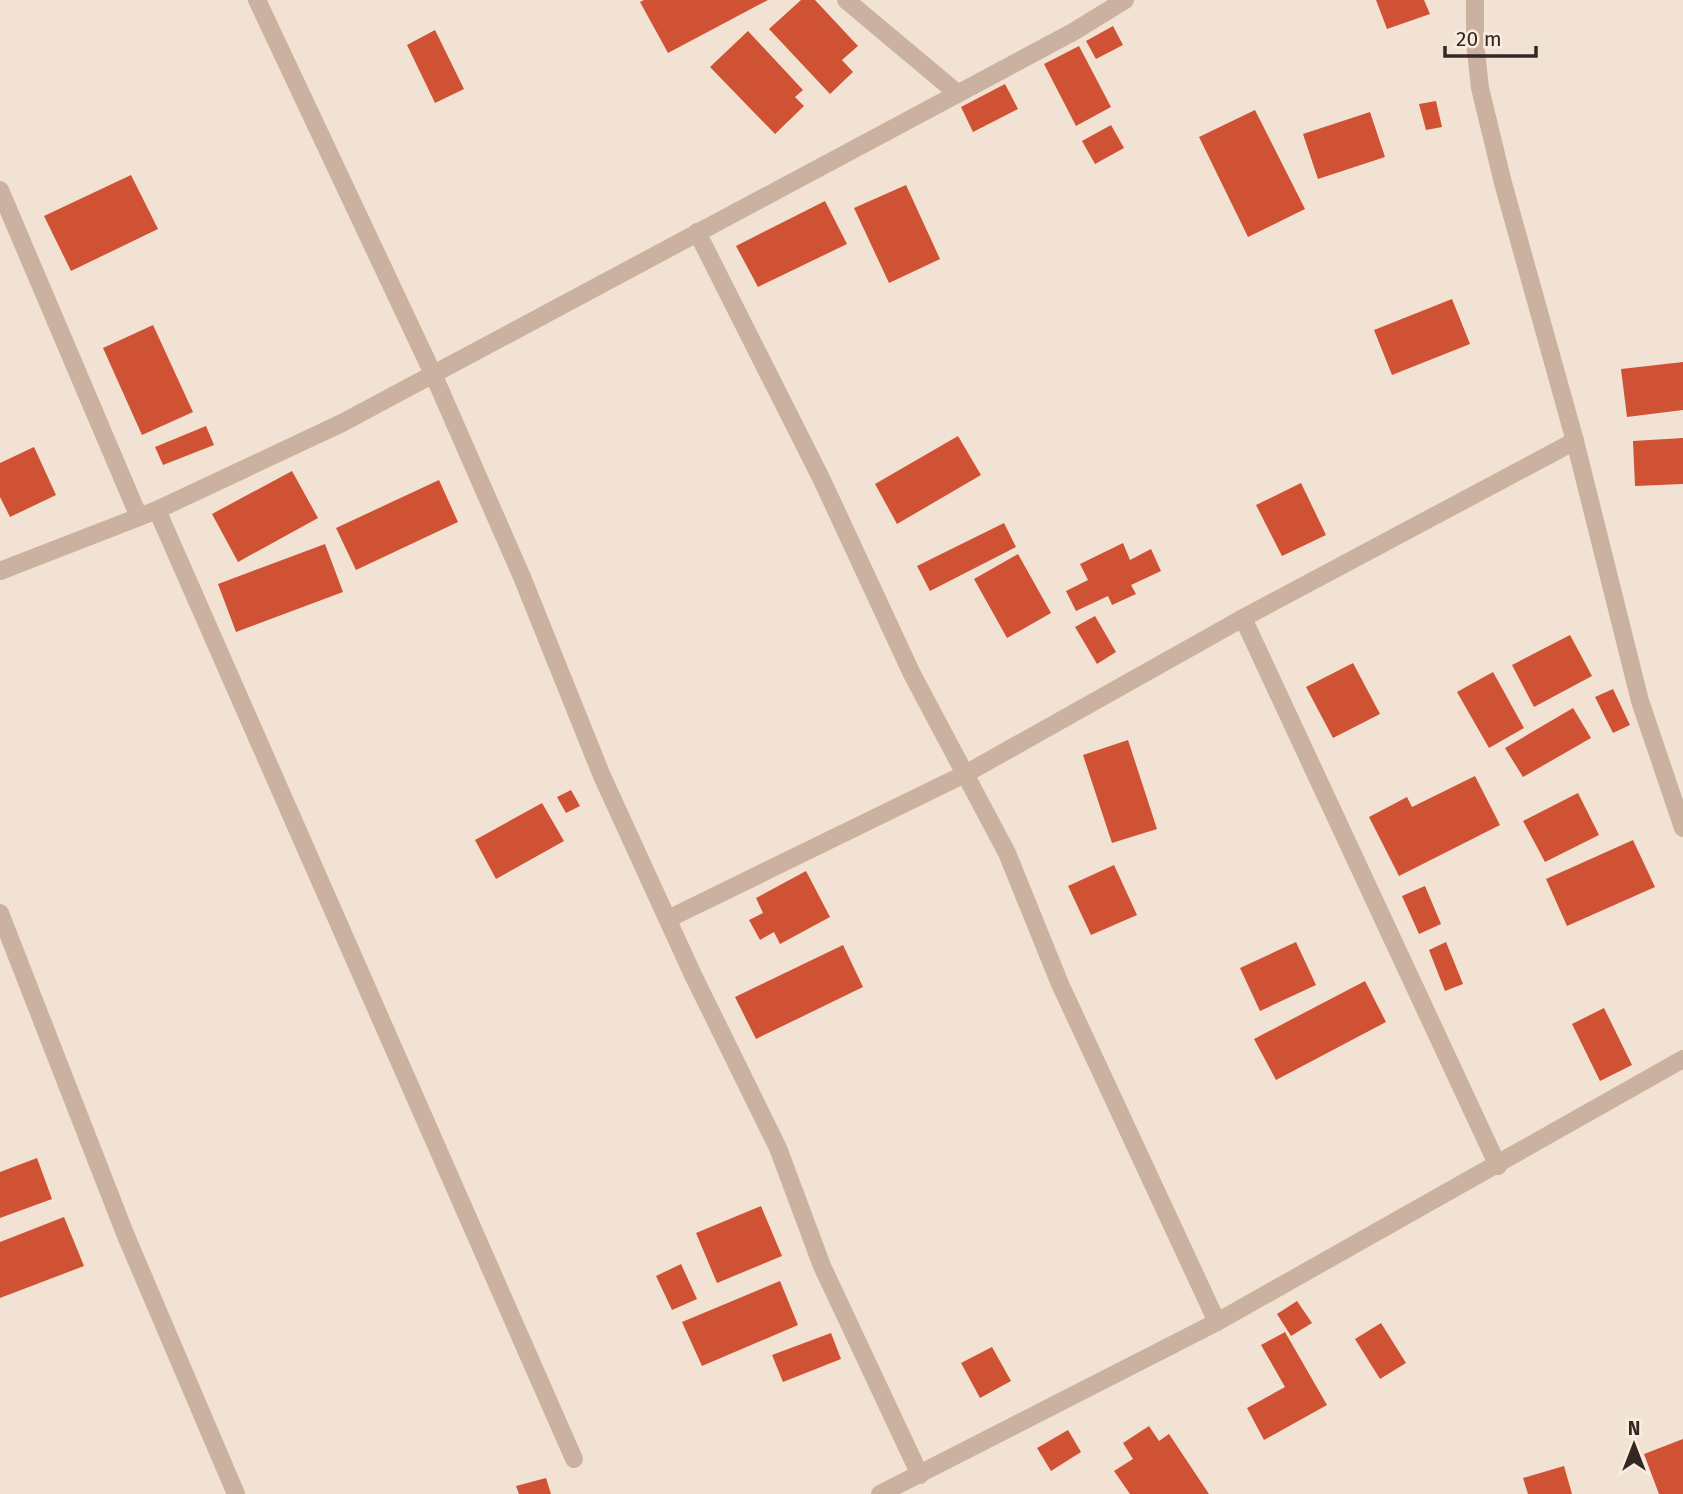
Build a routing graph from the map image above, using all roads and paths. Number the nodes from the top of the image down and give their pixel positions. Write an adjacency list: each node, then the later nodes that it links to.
1 (257, 0): 8 (street)
2 (846, 0): 5 (street)
3 (1125, 0): 5 (street)
4 (1475, 0): 9 (street)
5 (957, 93): 7 (street)
6 (0, 190): 11 (street)
7 (697, 232): 8 (street); 14 (street)
8 (435, 376): 10 (street); 17 (street)
9 (1576, 441): 13 (street); 15 (street)
10 (157, 510): 11 (street); 21 (street)
11 (139, 517): 12 (street)
12 (0, 571)
13 (1243, 618): 14 (street); 19 (street)
14 (967, 773): 17 (street); 20 (street)
15 (1683, 828)
16 (0, 913): 23 (street)
17 (668, 919): 22 (street)
18 (1683, 1059): 19 (street)
19 (1498, 1166): 20 (street)
20 (1217, 1322): 22 (street)
21 (574, 1459)
22 (920, 1475): 24 (street)
23 (236, 1494)
24 (880, 1494)

